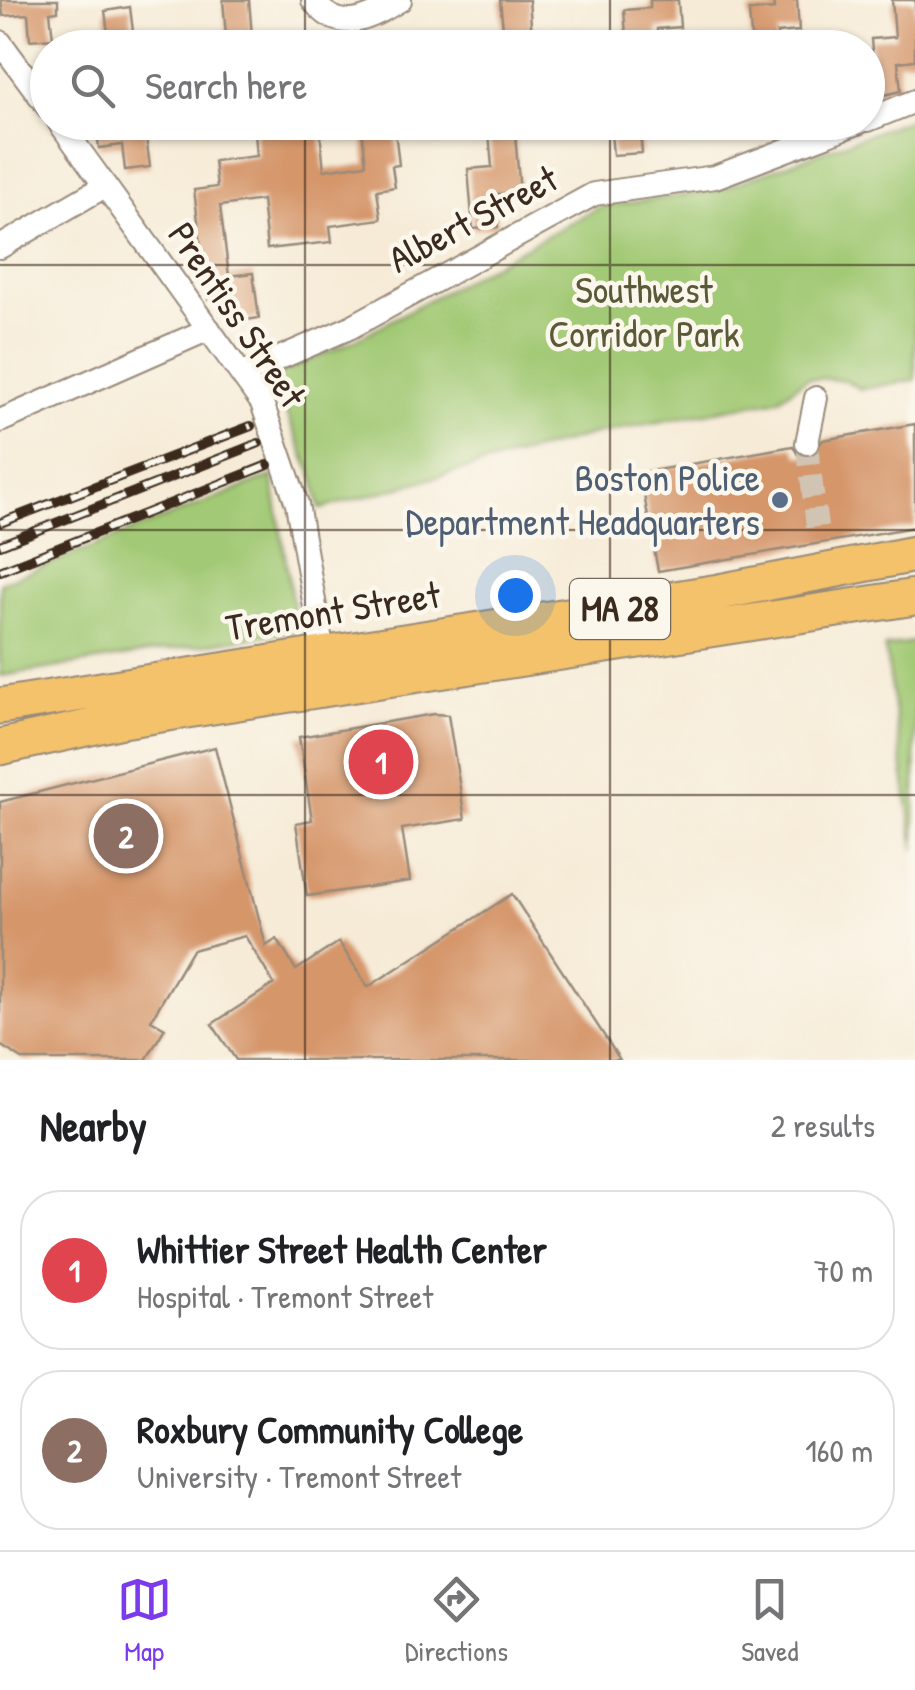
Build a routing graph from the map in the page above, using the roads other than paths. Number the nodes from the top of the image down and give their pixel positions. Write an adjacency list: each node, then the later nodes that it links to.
1 (313, 0): 2 (street)
2 (400, 0)
3 (0, 42): 4 (street)
4 (30, 83)
5 (915, 102): 6 (street)
6 (885, 113)
7 (72, 140): 9 (street, Prentiss Street)
8 (813, 140): 12 (street, Albert Street)
9 (105, 186): 10 (street); 11 (street, Prentiss Street)
10 (0, 247)
11 (209, 330): 12 (street, Prentiss Street); 14 (street)
12 (243, 374): 18 (street, Prentiss Street)
13 (816, 398): 15 (street)
14 (0, 420)
15 (807, 443)
16 (915, 554): 18 (main road, Tremont Street / MA 28)
17 (915, 597): 18 (main road, Tremont Street / MA 28)
18 (326, 671): 19 (main road, Tremont Street / MA 28); 20 (main road, Tremont Street / MA 28)
19 (0, 706)
20 (0, 747)

